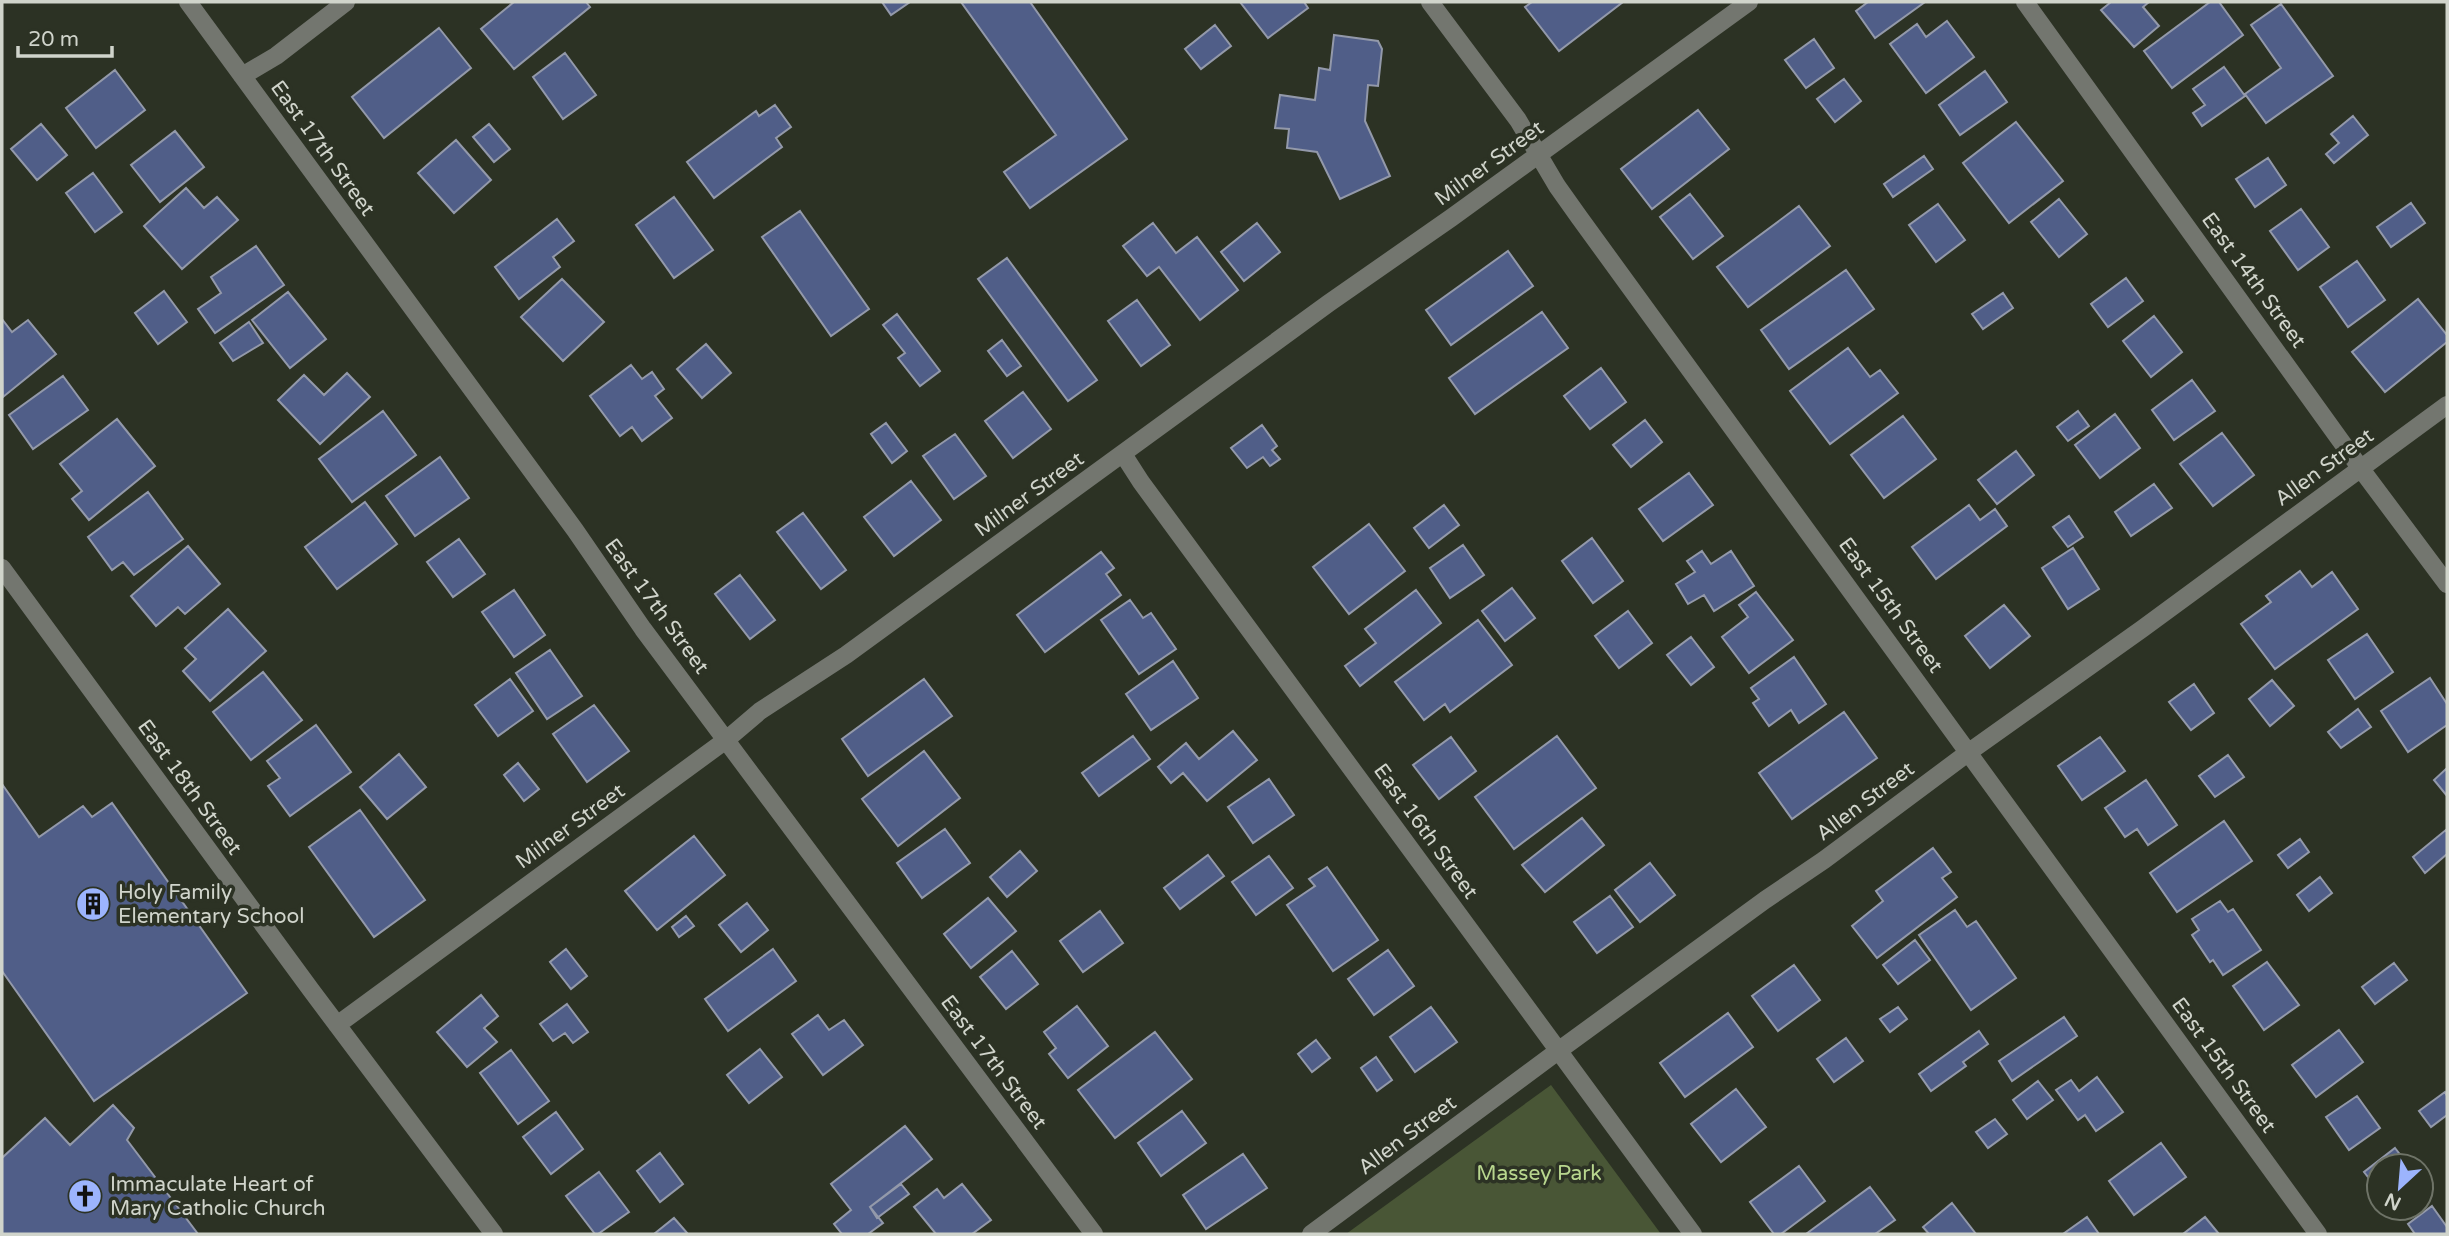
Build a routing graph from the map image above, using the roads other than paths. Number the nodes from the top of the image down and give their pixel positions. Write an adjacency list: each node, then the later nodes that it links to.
1 (188, 2): 6 (street, East 17th Street)
2 (346, 2): 6 (street)
3 (1430, 2): 7 (street, East 15th Street)
4 (1749, 2): 7 (street, Milner Street)
5 (2025, 2): 10 (street, East 14th Street)
6 (242, 76): 13 (street, East 17th Street)
7 (1539, 154): 9 (street, Milner Street); 14 (street, East 15th Street)
8 (2447, 405): 10 (street, Allen Street)
9 (1123, 454): 13 (street, Milner Street); 16 (street, East 16th Street)
10 (2361, 469): 12 (street, East 14th Street); 14 (street, Allen Street)
11 (2, 568): 15 (street, East 18th Street)
12 (2447, 584)
13 (726, 740): 15 (street, Milner Street); 18 (street, East 17th Street)
14 (1969, 752): 16 (street, Allen Street); 21 (street, East 15th Street)
15 (337, 1025): 17 (street, East 18th Street)
16 (1558, 1051): 19 (street, Allen Street); 20 (street, East 16th Street)
17 (494, 1234)
18 (1094, 1234)
19 (1311, 1234)
20 (1693, 1234)
21 (2318, 1234)

